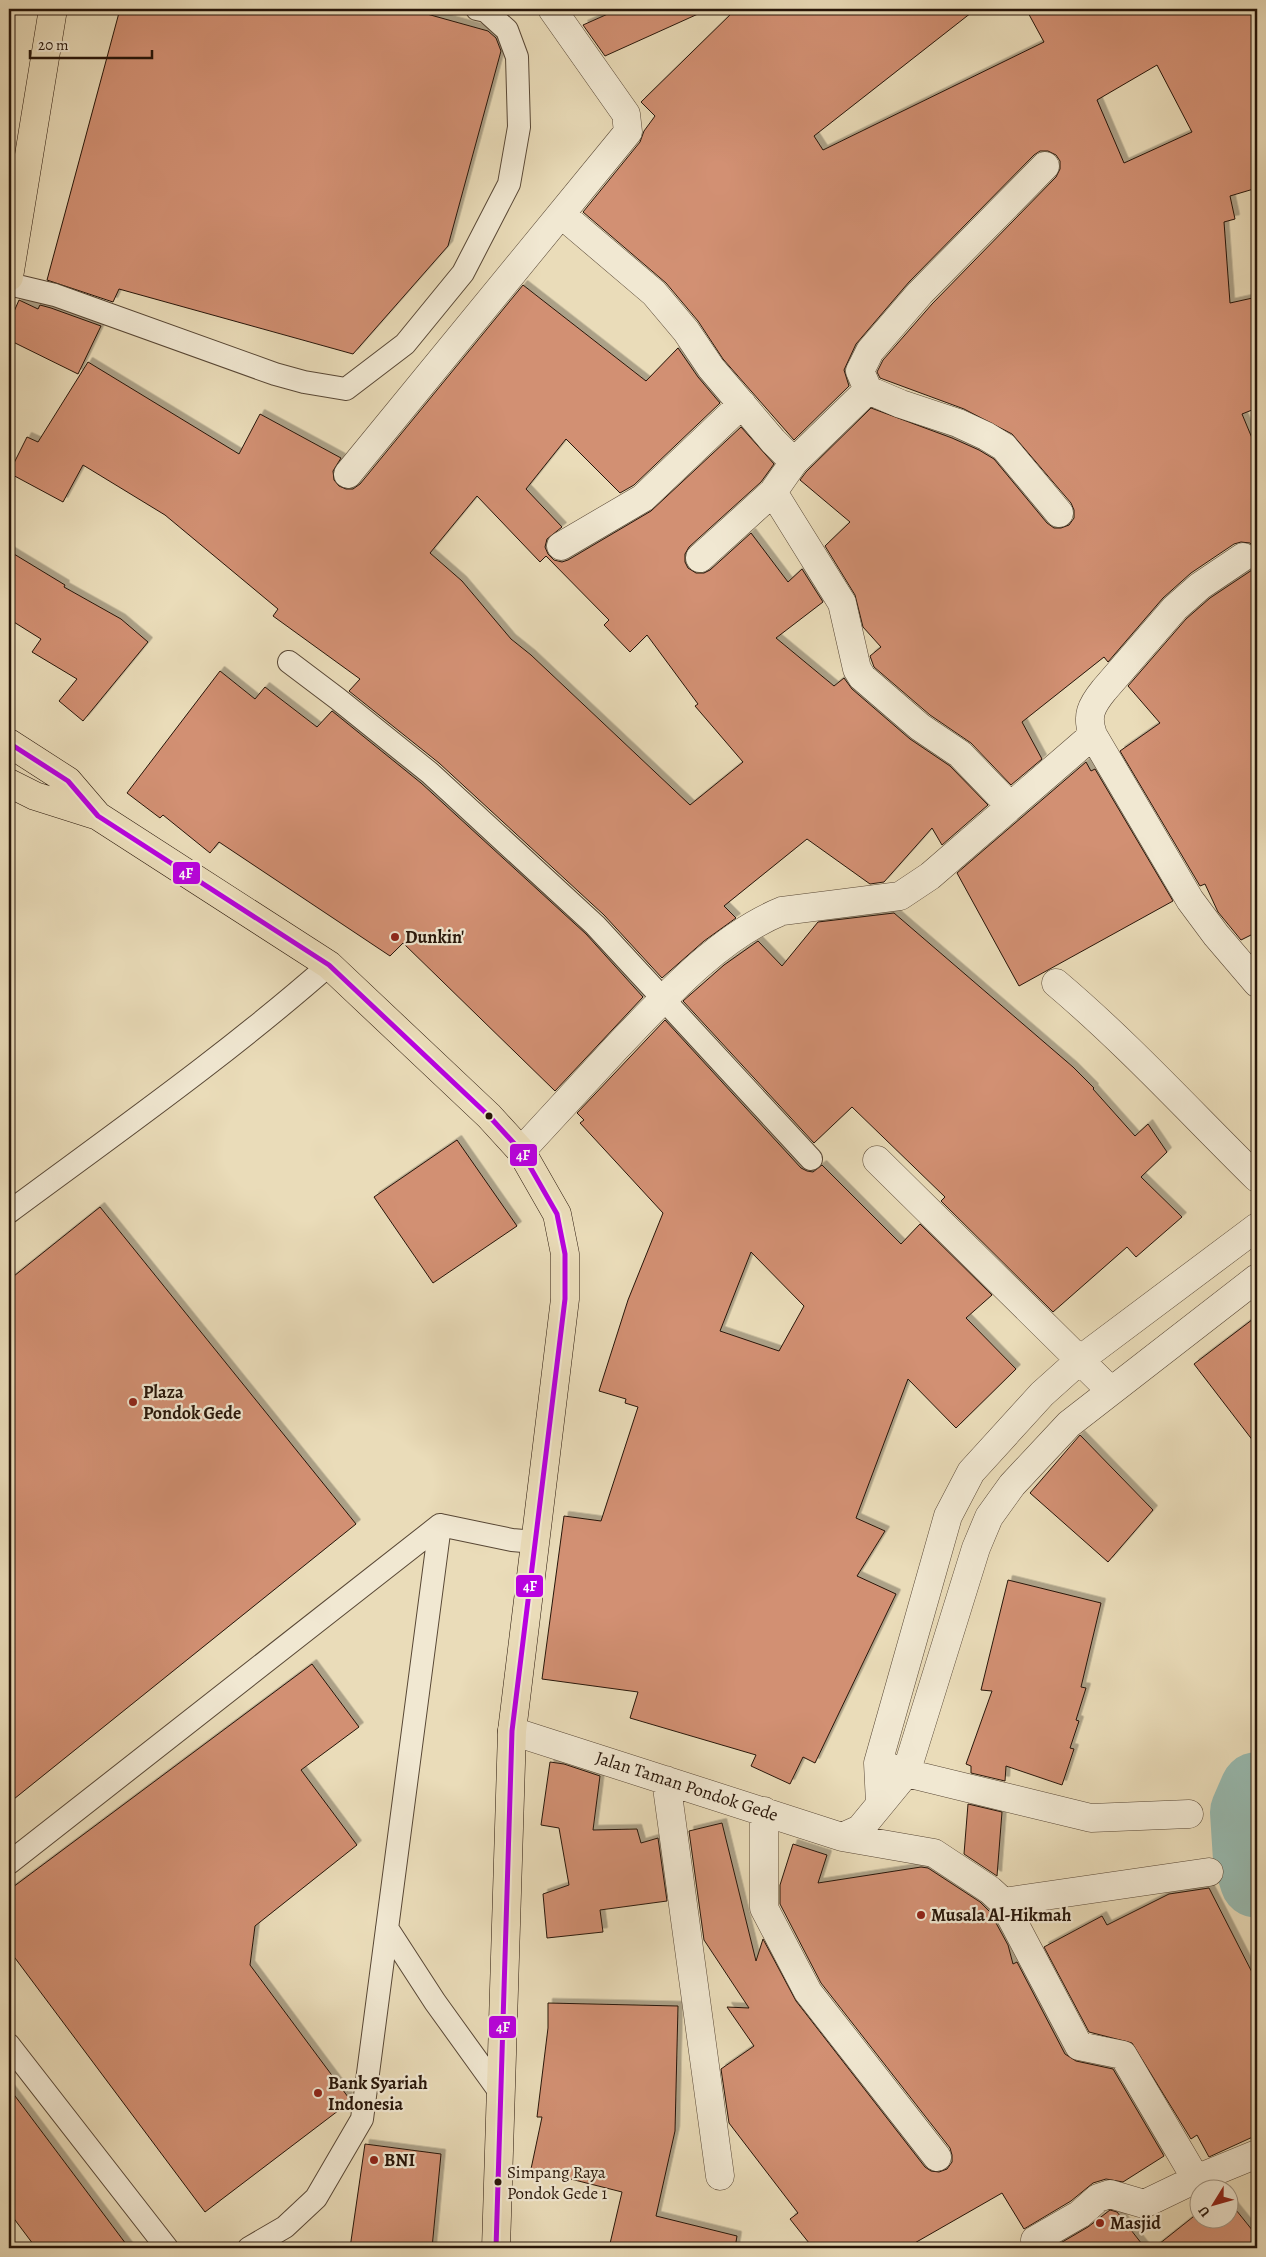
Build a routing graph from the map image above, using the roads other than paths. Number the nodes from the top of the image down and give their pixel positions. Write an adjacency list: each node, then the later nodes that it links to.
1 (53, 9): 6 (main road)
2 (477, 9): 7 (lane)
3 (552, 9): 5 (street)
4 (1045, 166): 8 (street)
5 (561, 214): 9 (street); 11 (street)
6 (9, 277)
7 (9, 284)
8 (868, 390): 10 (street); 13 (street)
9 (742, 404): 10 (street); 14 (street)
10 (794, 462): 12 (street)
11 (348, 474)
12 (773, 492): 16 (street); 21 (street)
13 (1059, 513)
14 (561, 546)
15 (1243, 557): 18 (street)
16 (700, 558)
17 (289, 662): 26 (lane)
18 (1093, 735): 21 (street); 25 (street)
19 (9, 743): 22 (main road)
20 (9, 783): 22 (main road)
21 (1010, 806): 26 (street)
22 (98, 816): 23 (main road)
23 (329, 964): 27 (main road); 31 (lane)
24 (1056, 983): 30 (street)
25 (1257, 983)
26 (664, 998): 27 (street); 28 (lane)
27 (520, 1151): 41 (main road)
28 (811, 1159)
29 (877, 1160): 36 (street)
30 (1257, 1178)
31 (9, 1212)
32 (1257, 1227): 34 (street)
33 (1257, 1278): 35 (street)
34 (1171, 1292): 35 (street); 36 (street)
35 (1194, 1328): 37 (street)
36 (1081, 1359): 37 (street); 38 (street)
37 (1110, 1390): 39 (street)
38 (1042, 1394): 39 (street); 43 (street)
39 (1069, 1424): 44 (street)
40 (440, 1525): 41 (lane); 50 (lane); 53 (lane)
41 (536, 1542): 42 (main road)
42 (512, 1731): 45 (street, Jalan Taman Pondok Gede); 55 (main road)
43 (878, 1763): 44 (street); 46 (street)
44 (906, 1774): 46 (street); 48 (street)
45 (666, 1780): 47 (street, Jalan Taman Pondok Gede); 58 (street)
46 (880, 1803): 49 (street)
47 (764, 1811): 49 (street, Jalan Taman Pondok Gede); 57 (street)
48 (1189, 1814)
49 (851, 1833): 52 (street, Jalan Taman Pondok Gede)
50 (9, 1863)
51 (1209, 1872): 52 (street)
52 (1003, 1902): 59 (street)
53 (387, 1928): 55 (lane); 62 (lane)
54 (9, 2045): 61 (lane)
55 (502, 2095): 63 (main road)
56 (1257, 2154): 59 (street)
57 (937, 2157)
58 (720, 2176)
59 (1196, 2179): 60 (street)
60 (1035, 2240)
61 (167, 2248)
62 (249, 2248)
63 (496, 2248)

